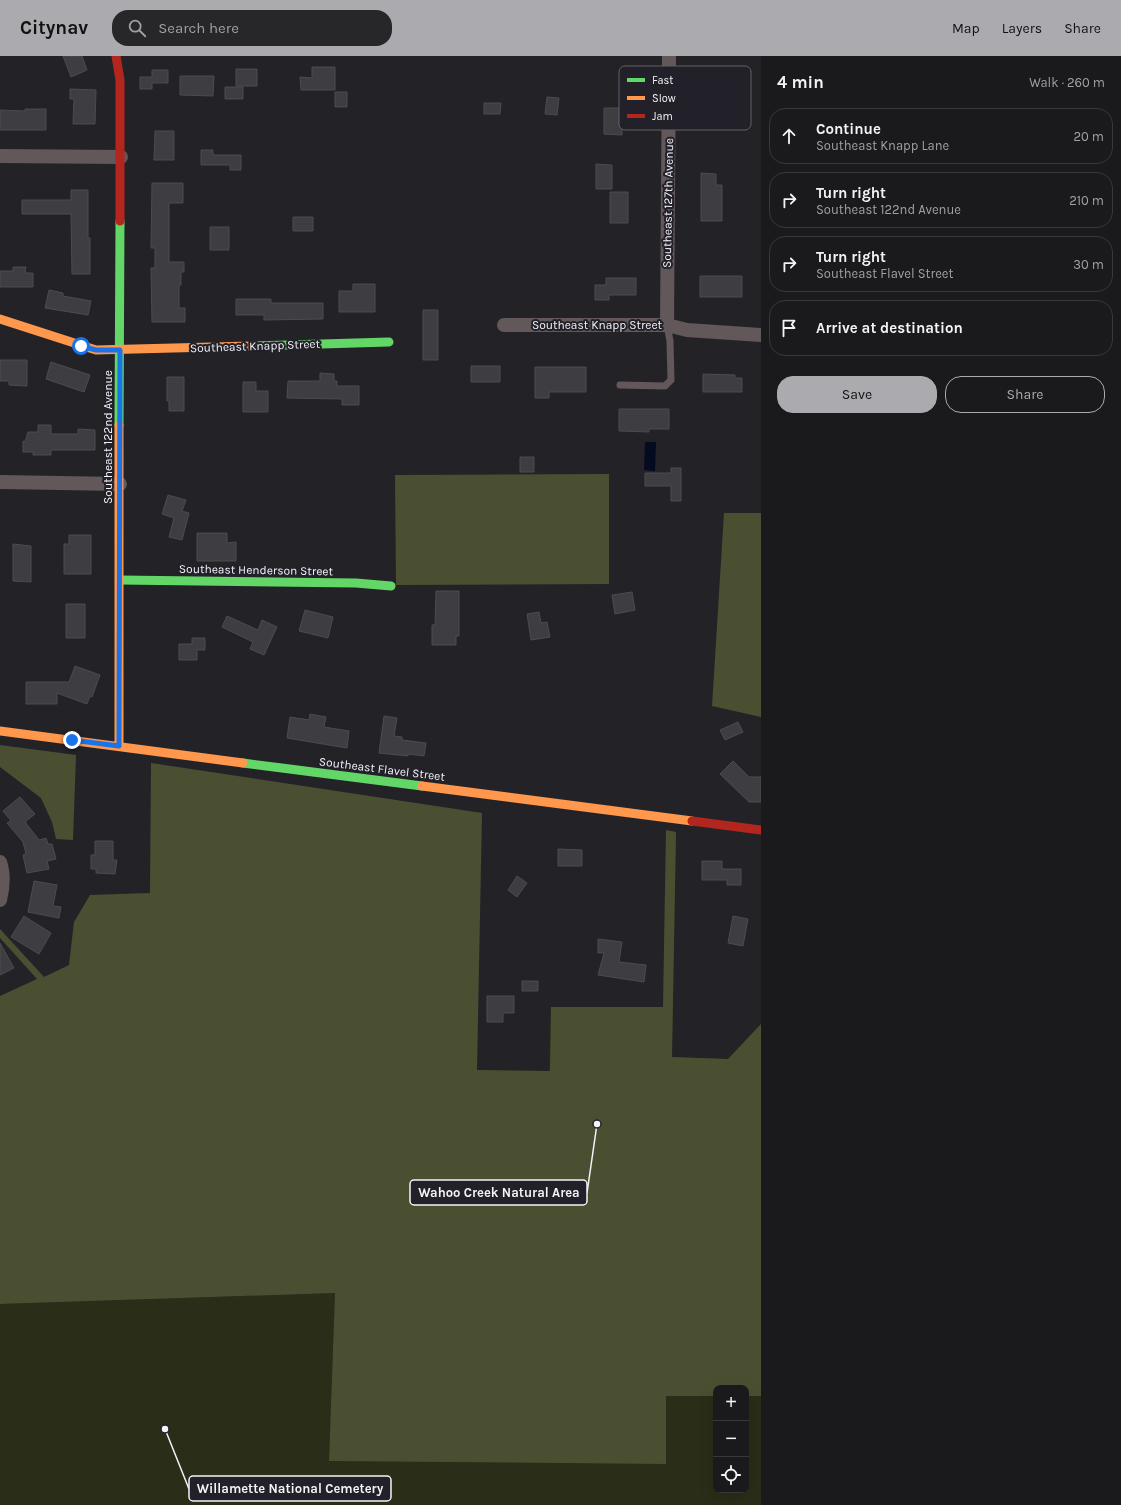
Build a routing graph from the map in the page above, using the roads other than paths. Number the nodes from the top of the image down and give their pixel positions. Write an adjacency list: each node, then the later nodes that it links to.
1 (116, 56): 6 (street, Southeast 122nd Avenue)
2 (669, 56): 3 (street, Southeast 127th Avenue)
3 (669, 66)
4 (668, 130): 9 (street, Southeast 127th Avenue)
5 (0, 156): 6 (street)
6 (120, 156): 12 (street, Southeast 122nd Avenue)
7 (0, 319): 12 (street, Southeast Knapp Street)
8 (504, 325): 9 (street, Southeast Knapp Street)
9 (667, 325): 10 (street, Southeast Knapp Street); 13 (lane)
10 (761, 335)
11 (389, 342): 12 (street, Southeast Knapp Street)
12 (120, 350): 15 (street, Southeast 122nd Avenue)
13 (620, 385)
14 (0, 482): 15 (street)
15 (120, 484): 16 (street, Southeast 122nd Avenue)
16 (120, 580): 17 (street, Southeast Henderson Street); 19 (street, Southeast 122nd Avenue)
17 (391, 586)
18 (0, 731): 19 (street, Southeast Flavel Street)
19 (119, 746): 20 (street, Southeast Flavel Street)
20 (761, 830)
21 (0, 862): 22 (street)
22 (0, 900)

